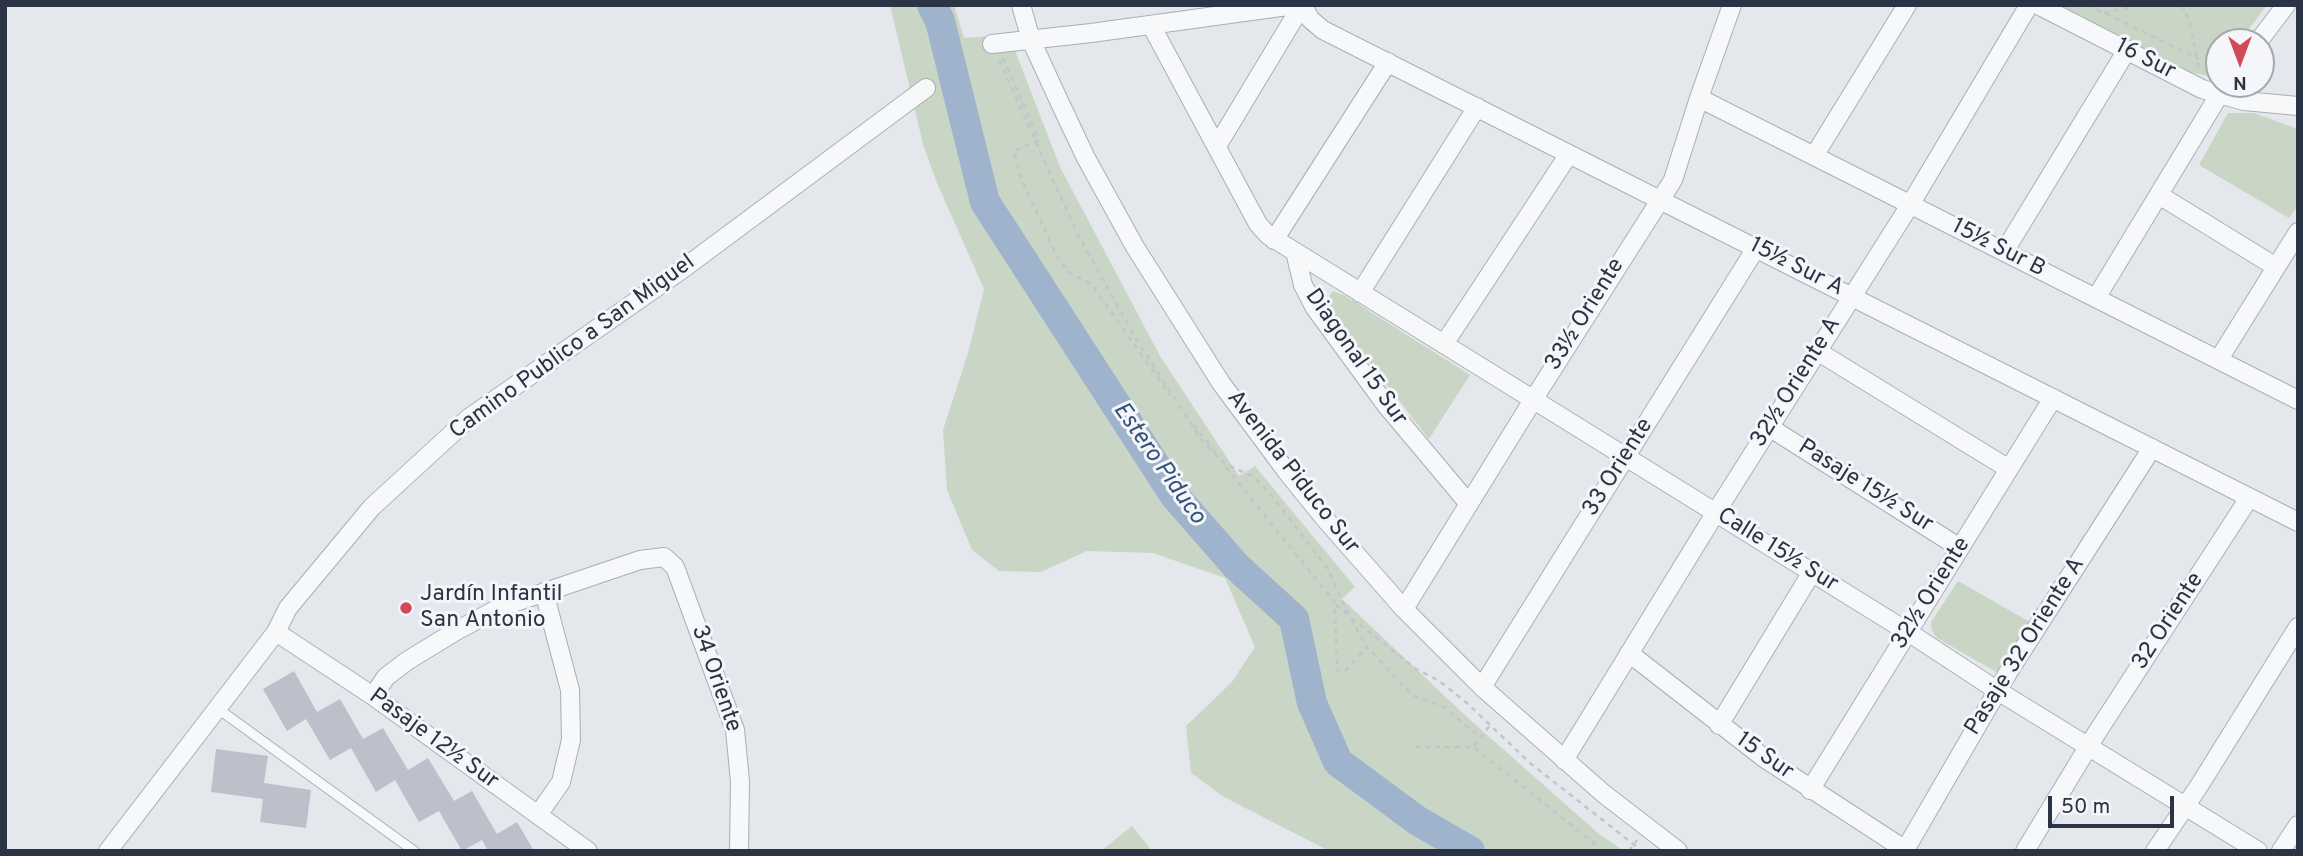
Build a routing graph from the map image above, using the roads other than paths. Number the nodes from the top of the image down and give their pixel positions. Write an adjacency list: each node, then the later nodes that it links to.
1 (1021, 5): 11 (street, Avenida Piduco Sur)
2 (1295, 5): 9 (street)
3 (1302, 5): 14 (street, 15½ Sur A); 22 (street)
4 (1732, 5): 17 (street, 33½ Oriente)
5 (1907, 5): 24 (street)
6 (2029, 5): 27 (street, 32½ Oriente A)
7 (2038, 5): 13 (street, 16 Sur)
8 (2286, 5): 10 (street)
9 (1151, 25): 11 (street); 22 (street)
10 (2269, 28)
11 (1031, 40): 12 (street); 54 (street, Avenida Piduco Sur)
12 (994, 44)
13 (2127, 50): 16 (street, 16 Sur); 31 (street)
14 (1388, 62): 21 (street, 15½ Sur A); 29 (street)
15 (926, 88): 56 (street, Camino Publico a San Miguel)
16 (2205, 88)
17 (1699, 98): 24 (street, 15½ Sur B); 26 (street, 33½ Oriente)
18 (2217, 98): 25 (street)
19 (2237, 98): 20 (street, 16 Sur)
20 (2298, 106)
21 (1477, 107): 23 (street, 15½ Sur A); 34 (street)
22 (1217, 146): 29 (street)
23 (1569, 154): 26 (street, 15½ Sur A); 37 (street)
24 (1814, 156): 27 (street, 15½ Sur B)
25 (2158, 195): 33 (street); 36 (street)
26 (1660, 199): 30 (street, 15½ Sur A); 41 (street, 33½ Oriente)
27 (1910, 205): 31 (street, 15½ Sur B); 35 (street, 32½ Oriente A)
28 (2298, 232): 33 (street)
29 (1274, 240): 32 (street)
30 (1756, 248): 35 (street, 15½ Sur A); 45 (street, 33 Oriente)
31 (2004, 252): 36 (street, 15½ Sur B)
32 (1295, 253): 34 (street, Calle 15½ Sur); 48 (street, Diagonal 15 Sur)
33 (2276, 267): 39 (street)
34 (1360, 293): 37 (street, Calle 15½ Sur)
35 (1852, 296): 38 (street, 32½ Oriente A); 40 (street, 15½ Sur A)
36 (2096, 298): 39 (street, 15½ Sur B)
37 (1444, 344): 41 (street, Calle 15½ Sur)
38 (1818, 351): 43 (street, 32½ Oriente A); 46 (street)
39 (2219, 359): 42 (street, 15½ Sur B)
40 (2053, 398): 44 (street, 15½ Sur A); 46 (street, 32½ Oriente)
41 (1533, 400): 45 (street, Calle 15½ Sur); 48 (street, 33½ Oriente)
42 (2298, 400)
43 (1769, 427): 49 (street, 32½ Oriente A); 51 (street, Pasaje 15½ Sur)
44 (2152, 448): 47 (street, 15½ Sur A); 60 (street, Pasaje 32 Oriente A)
45 (1626, 457): 49 (street, Calle 15½ Sur); 59 (street, 33 Oriente)
46 (2009, 469): 51 (street, 32½ Oriente)
47 (2249, 498): 50 (street, 15½ Sur A); 64 (street, 32 Oriente)
48 (1469, 504): 54 (street, 33½ Oriente)
49 (1716, 512): 52 (street, Calle 15½ Sur); 58 (street, 32½ Oriente A)
50 (2298, 522)
51 (1960, 548): 57 (street, 32½ Oriente)
52 (1812, 572): 57 (street, Calle 15½ Sur); 63 (street)
53 (544, 592): 61 (street); 68 (street); 74 (street, 34 Oriente)
54 (1404, 609): 59 (street, Avenida Piduco Sur)
55 (2298, 627): 67 (street)
56 (275, 632): 61 (street, Pasaje 12½ Sur); 62 (street, Camino Publico a San Miguel)
57 (1908, 632): 60 (street, Calle 15½ Sur); 66 (street, 32½ Oriente)
58 (1629, 653): 63 (street, 15 Sur); 65 (street, 32½ Oriente A)
59 (1482, 687): 65 (street, Avenida Piduco Sur)
60 (1998, 691): 64 (street, Calle 15½ Sur); 70 (street, Pasaje 32 Oriente A)
61 (373, 696): 68 (street, Pasaje 12½ Sur)
62 (217, 708): 71 (street, Camino Publico a San Miguel); 72 (lane)
63 (1719, 725): 66 (street, 15 Sur)
64 (2090, 746): 67 (street, Calle 15½ Sur); 76 (street, 32 Oriente)
65 (1563, 760): 75 (street, Avenida Piduco Sur)
66 (1810, 790): 70 (street, 15 Sur)
67 (2185, 805): 77 (street); 78 (street, Calle 15½ Sur)
68 (538, 815): 73 (street, Pasaje 12½ Sur)
69 (2298, 825): 79 (street)
70 (1906, 850)
71 (108, 851)
72 (414, 851)
73 (588, 851)
74 (739, 851)
75 (1678, 851)
76 (2025, 851)
77 (2155, 851)
78 (2258, 851)
79 (2281, 851)

